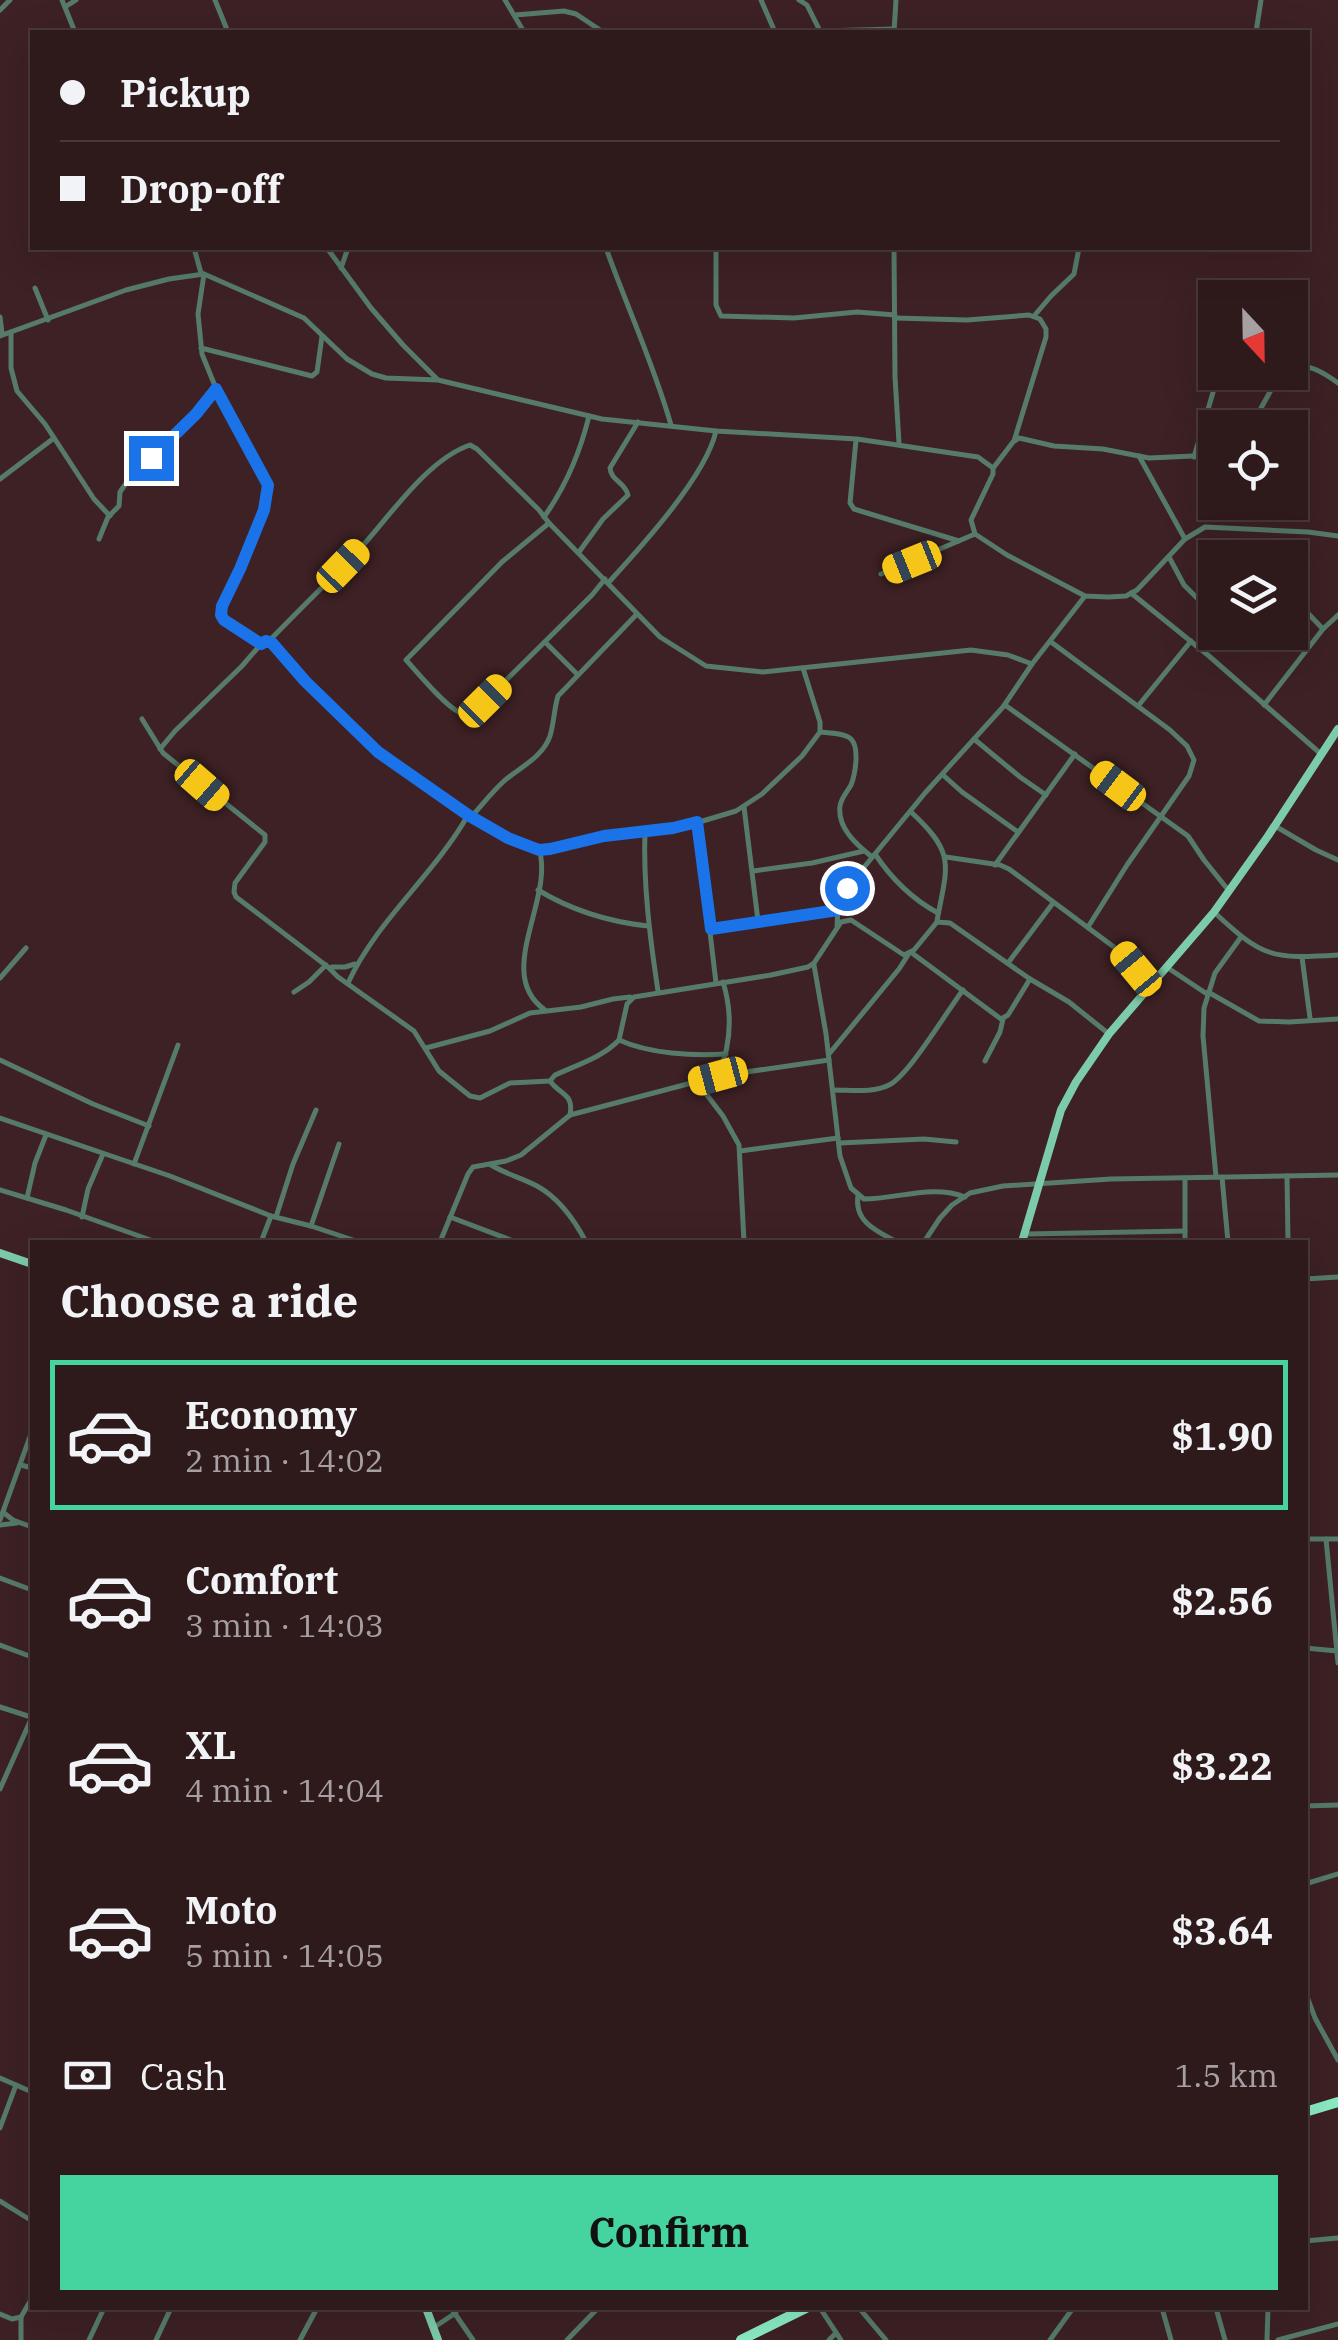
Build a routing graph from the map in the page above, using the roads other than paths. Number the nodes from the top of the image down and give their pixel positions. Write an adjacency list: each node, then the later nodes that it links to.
1 (10, 0): 10 (street)
2 (76, 0): 9 (street)
3 (215, 0): 13 (street)
4 (506, 0): 11 (street)
5 (762, 0): 16 (street)
6 (799, 0): 17 (street)
7 (896, 0): 18 (street)
8 (1261, 0): 19 (street)
9 (63, 4): 12 (street)
10 (0, 10)
11 (515, 15): 14 (street); 15 (street)
12 (74, 30)
13 (227, 30)
14 (523, 30)
15 (600, 30)
16 (774, 30)
17 (820, 30)
18 (894, 30)
19 (1256, 30)
20 (195, 250): 28 (street)
21 (328, 250): 27 (street)
22 (347, 250): 27 (street)
23 (607, 250): 45 (street)
24 (716, 250): 30 (street)
25 (894, 250): 30 (street)
26 (1078, 250): 31 (street)
27 (341, 268): 38 (street)
28 (203, 274): 33 (street); 35 (street); 36 (street)
29 (34, 288): 33 (street)
30 (894, 316): 31 (street); 44 (street)
31 (1034, 316): 49 (street)
32 (0, 317): 34 (street)
33 (48, 320): 34 (street)
34 (4, 334): 47 (street)
35 (322, 336): 36 (street); 38 (street)
36 (201, 348): 40 (street)
37 (1308, 367): 39 (street)
38 (438, 380): 42 (street)
39 (1338, 383)
40 (216, 389): 57 (street); 77 (street)
41 (1213, 390): 53 (street)
42 (589, 416): 43 (street); 58 (street)
43 (638, 422): 45 (street); 64 (street)
44 (900, 424): 50 (street); 51 (street)
45 (671, 425): 46 (street)
46 (716, 431): 48 (street); 67 (street)
47 (54, 438): 56 (street); 57 (street)
48 (856, 439): 50 (street); 63 (street)
49 (1014, 441): 52 (street); 55 (street)
50 (899, 443): 51 (street)
51 (913, 445): 55 (street)
52 (1139, 456): 53 (street); 62 (street)
53 (1194, 457): 54 (street)
54 (1198, 457)
55 (993, 468): 59 (street)
56 (0, 478)
57 (110, 516): 61 (street)
58 (547, 520): 64 (street); 74 (street); 75 (street)
59 (975, 534): 63 (street); 69 (street)
60 (1338, 536): 62 (street)
61 (98, 539)
62 (1185, 540): 65 (street)
63 (960, 541): 66 (street)
64 (579, 552): 67 (street)
65 (1168, 557): 68 (street); 78 (street)
66 (881, 574)
67 (606, 581): 71 (street); 75 (street)
68 (1131, 593): 69 (street); 78 (street)
69 (1085, 596): 76 (street)
70 (1308, 613): 73 (street)
71 (637, 614): 80 (street); 81 (street)
72 (1338, 615): 73 (street)
73 (1323, 629): 83 (street)
74 (269, 641): 77 (street); 96 (street)
75 (545, 642): 81 (street)
76 (1051, 642): 79 (street); 84 (street)
77 (261, 644): 89 (street)
78 (1194, 644): 83 (street); 84 (street)
79 (1032, 664): 80 (street); 82 (street)
80 (803, 668): 87 (street)
81 (578, 675): 96 (street)
82 (1005, 705): 88 (street); 90 (street)
83 (1264, 705): 91 (street)
84 (1138, 706): 97 (street)
85 (142, 719): 89 (street)
86 (1338, 729): 91 (main road)
87 (820, 732): 94 (street); 103 (street)
88 (974, 739): 92 (street); 93 (street)
89 (160, 748): 129 (street)
90 (1075, 754): 93 (street); 97 (street)
91 (1321, 754): 99 (main road)
92 (942, 775): 95 (street); 101 (street)
93 (1046, 795): 101 (street)
94 (744, 806): 98 (street); 108 (street)
95 (912, 812): 104 (street); 105 (street)
96 (469, 816): 102 (street); 126 (street)
97 (1162, 816): 110 (street); 119 (street)
98 (697, 822): 100 (street); 120 (street)
99 (1275, 826): 106 (street); 110 (main road)
100 (646, 831): 102 (street); 117 (street)
101 (1018, 832): 107 (street)
102 (539, 850): 109 (street)
103 (864, 851): 104 (street); 108 (street)
104 (873, 856): 112 (street); 114 (street)
105 (946, 857): 107 (street); 114 (street)
106 (1338, 860)
107 (996, 864): 111 (street)
108 (752, 871): 115 (street)
109 (538, 890): 117 (street); 141 (street)
110 (1229, 891): 113 (main road)
111 (1053, 903): 119 (street); 128 (street)
112 (838, 910): 115 (street); 118 (street)
113 (1214, 912): 121 (street); 130 (main road)
114 (939, 913): 116 (street)
115 (758, 921): 120 (street)
116 (937, 922): 123 (street); 128 (street)
117 (648, 926): 137 (street)
118 (838, 927): 123 (street); 127 (street)
119 (1088, 927): 135 (street)
120 (711, 929): 134 (street)
121 (1241, 937): 125 (street); 139 (street)
122 (26, 948): 131 (street)
123 (910, 954): 136 (street); 150 (street)
124 (1338, 955): 125 (street)
125 (1302, 957): 144 (street)
126 (358, 962): 129 (street); 133 (street)
127 (814, 963): 134 (street); 150 (street)
128 (1008, 963): 132 (street)
129 (327, 966): 133 (street); 138 (street)
130 (1167, 967): 135 (main road); 139 (street)
131 (0, 978)
132 (1030, 979): 143 (street); 145 (street)
133 (348, 982): 148 (street)
134 (720, 982): 137 (street); 149 (street)
135 (1151, 986): 145 (main road)
136 (963, 990): 143 (street); 156 (street)
137 (658, 991): 140 (street)
138 (294, 992)
139 (1208, 993): 144 (street); 171 (street)
140 (633, 998): 141 (street); 146 (street)
141 (545, 1010): 148 (street)
142 (1338, 1018): 144 (street)
143 (1003, 1019): 152 (street)
144 (1310, 1019)
145 (1109, 1034): 173 (main road)
146 (619, 1040): 149 (street); 154 (street)
147 (178, 1045): 160 (street)
148 (426, 1048): 154 (street)
149 (726, 1054): 153 (street)
150 (829, 1057): 153 (street); 156 (street)
151 (0, 1060): 160 (street)
152 (984, 1061)
153 (718, 1076): 155 (street)
154 (550, 1081): 158 (street)
155 (697, 1082): 158 (street); 165 (street)
156 (832, 1090): 162 (street)
157 (316, 1110): 178 (street)
158 (570, 1115): 168 (street)
159 (0, 1118): 161 (street)
160 (149, 1126): 167 (street)
161 (46, 1135): 166 (street); 177 (street)
162 (838, 1141): 163 (street); 165 (street); 175 (street)
163 (956, 1142)
164 (339, 1144): 181 (street)
165 (740, 1151): 190 (street)
166 (102, 1154): 167 (street); 179 (street)
167 (134, 1164): 178 (street)
168 (488, 1164): 180 (street); 189 (street)
169 (1338, 1175): 170 (street)
170 (1287, 1176): 171 (street); 195 (street)
171 (1219, 1177): 172 (street); 194 (street)
172 (1186, 1178): 173 (street); 182 (street)
173 (1039, 1184): 176 (street); 183 (main road)
174 (0, 1190): 177 (street)
175 (858, 1196): 176 (street); 191 (street)
176 (965, 1196): 192 (street)
177 (27, 1198): 179 (street)
178 (274, 1216): 181 (street); 185 (street)
179 (82, 1217): 184 (street)
180 (450, 1217): 187 (street); 188 (street)
181 (312, 1226): 186 (street)
182 (1185, 1232): 183 (street); 193 (street)
183 (1024, 1238)
184 (150, 1240)
185 (262, 1240)
186 (354, 1240)
187 (441, 1240)
188 (511, 1240)
189 (585, 1240)
190 (744, 1240)
191 (894, 1240)
192 (925, 1240)
193 (1185, 1240)
194 (1228, 1240)
195 (1288, 1240)
196 (0, 1252): 197 (main road)
197 (30, 1263)
198 (1338, 1277): 199 (street)
199 (1308, 1278)
200 (30, 1436): 201 (street)
201 (21, 1465): 202 (street); 203 (street)
202 (30, 1467)
203 (3, 1512): 204 (street); 205 (street)
204 (0, 1523): 205 (street)
205 (20, 1523): 206 (street)
206 (30, 1525)
207 (1308, 1539): 208 (street)
208 (1326, 1539): 209 (street); 214 (street)
209 (1338, 1539)
210 (0, 1578): 211 (street)
211 (30, 1589)
212 (0, 1645): 215 (street)
213 (1308, 1648): 214 (street)
214 (1337, 1649): 216 (street)
215 (30, 1656)
216 (1338, 1662)
217 (0, 1708): 218 (street)
218 (30, 1717)
219 (30, 1722): 220 (street)
220 (0, 1789)
221 (1338, 1805): 222 (street)
222 (1308, 1806)
223 (1338, 1874): 224 (street)
224 (1308, 1883)
225 (1308, 1999): 226 (street)
226 (1338, 2060)
227 (0, 2078): 228 (street)
228 (16, 2084): 229 (street); 232 (street)
229 (30, 2091)
230 (1338, 2102): 231 (highway)
231 (1308, 2111)
232 (0, 2128)
233 (0, 2202): 234 (street)
234 (30, 2220)
235 (1338, 2238): 236 (street)
236 (1308, 2242)
237 (30, 2301): 252 (street)
238 (103, 2310): 257 (street)
239 (170, 2310): 258 (street)
240 (316, 2310): 259 (street)
241 (427, 2310): 254 (main road)
242 (455, 2310): 254 (street); 261 (street)
243 (596, 2310): 262 (street)
244 (802, 2310): 263 (highway)
245 (821, 2310): 255 (street)
246 (861, 2310): 266 (street)
247 (1071, 2310): 267 (street)
248 (1162, 2310): 268 (street)
249 (1217, 2310): 269 (street)
250 (1268, 2310): 270 (street)
251 (0, 2314): 252 (street)
252 (21, 2317): 256 (street)
253 (1338, 2324): 271 (street)
254 (433, 2328): 260 (main road)
255 (836, 2333): 264 (street); 265 (street)
256 (22, 2340)
257 (89, 2340)
258 (156, 2340)
259 (300, 2340)
260 (438, 2340)
261 (473, 2340)
262 (568, 2340)
263 (741, 2340)
264 (828, 2340)
265 (841, 2340)
266 (886, 2340)
267 (1050, 2340)
268 (1170, 2340)
269 (1225, 2340)
270 (1267, 2340)
271 (1278, 2340)

